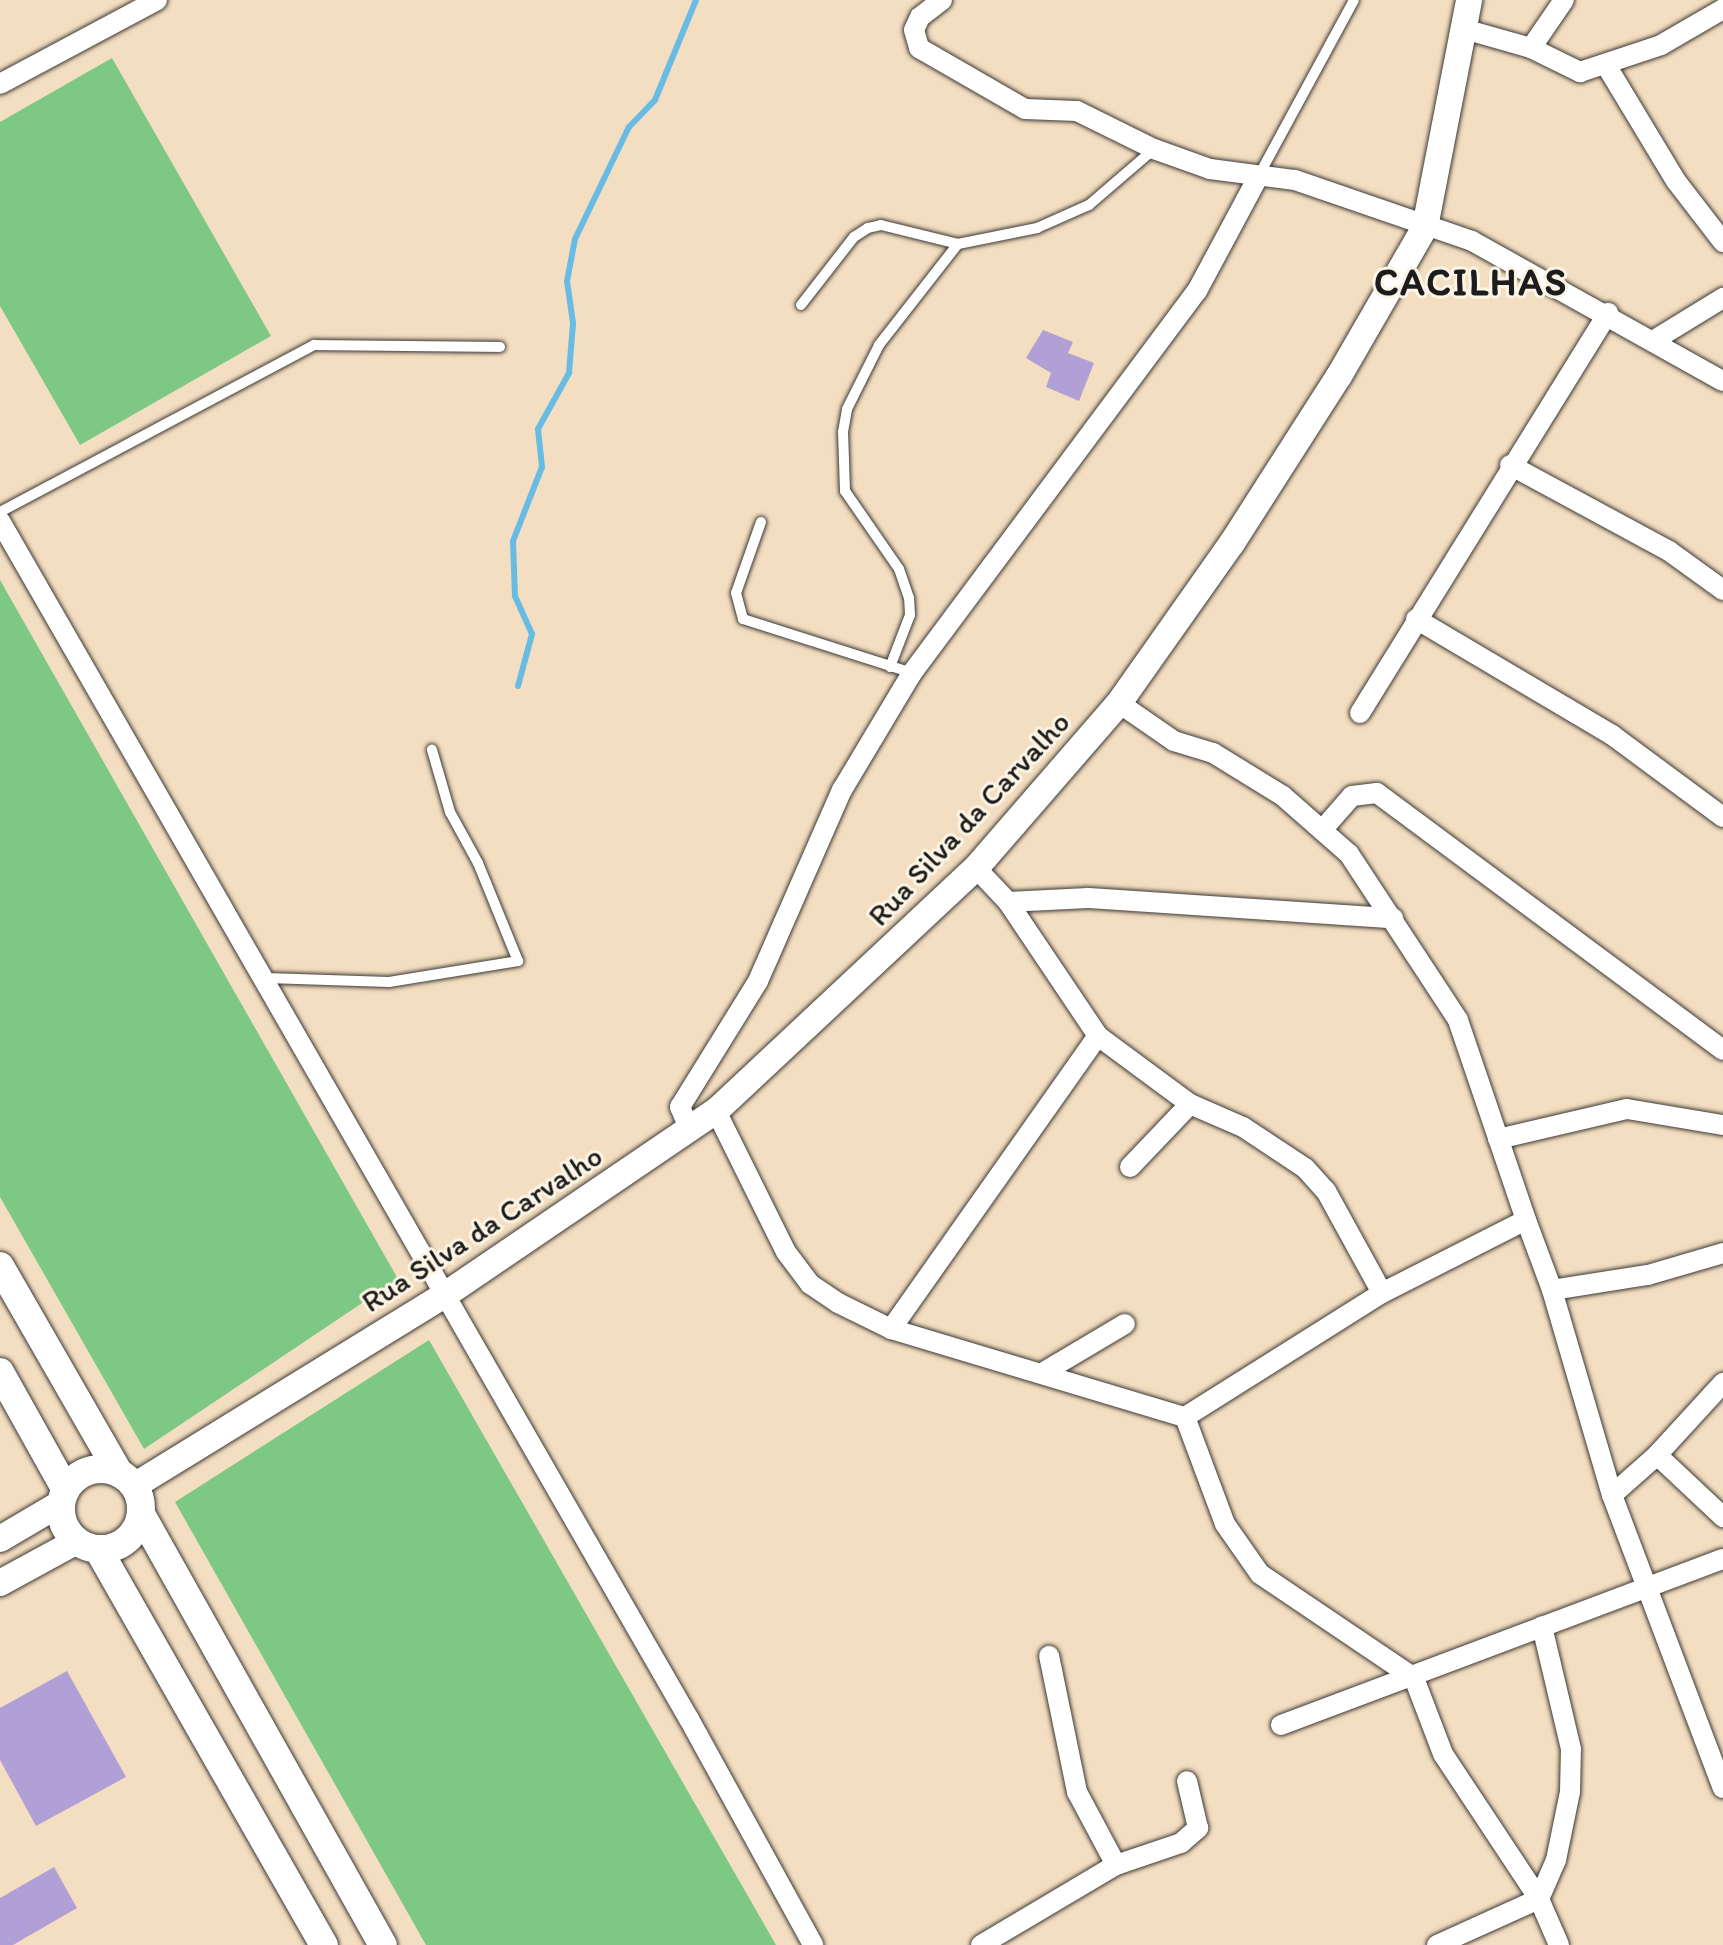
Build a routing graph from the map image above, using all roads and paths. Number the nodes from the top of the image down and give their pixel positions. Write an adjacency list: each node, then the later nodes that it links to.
1 (157, 0): 10 (street)
2 (942, 0): 11 (street)
3 (1354, 0): 12 (lane)
4 (1469, 0): 7 (street, Rua Silva da Carvalho)
5 (1564, 0): 8 (street)
6 (1723, 9): 9 (street)
7 (1464, 29): 8 (street); 13 (street, Rua Silva da Carvalho)
8 (1531, 48): 9 (street)
9 (1606, 65): 14 (street)
10 (0, 84)
11 (1154, 149): 12 (street); 15 (lane)
12 (1257, 179): 13 (street); 29 (street)
13 (1425, 227): 18 (street); 30 (street, Rua Silva da Carvalho)
14 (1723, 242)
15 (958, 244): 17 (lane); 28 (lane)
16 (1723, 298): 19 (street)
17 (801, 305)
18 (1608, 313): 19 (street); 22 (street)
19 (1656, 339): 21 (street)
20 (500, 347): 23 (lane)
21 (1723, 381)
22 (1510, 465): 26 (street); 27 (street)
23 (0, 512)
24 (0, 521): 38 (street)
25 (761, 522): 28 (lane)
26 (1723, 590)
27 (1416, 619): 31 (street); 33 (street)
28 (890, 667): 29 (lane)
29 (912, 673): 44 (street)
30 (1119, 703): 34 (street); 35 (street, Rua Silva da Carvalho)
31 (1360, 713)
32 (432, 750): 38 (lane)
33 (1723, 817)
34 (1323, 829): 37 (street); 40 (street)
35 (976, 868): 36 (street); 42 (street, Rua Silva da Carvalho)
36 (1008, 902): 37 (street); 39 (street)
37 (1393, 918): 45 (street)
38 (266, 978): 52 (street)
39 (1098, 1036): 41 (street); 54 (street)
40 (1723, 1050)
41 (1190, 1104): 46 (street); 51 (street)
42 (716, 1111): 44 (street, Rua Silva da Carvalho); 54 (street)
43 (1723, 1125): 45 (street)
44 (689, 1128): 52 (street, Rua Silva da Carvalho)
45 (1498, 1139): 47 (street)
46 (1130, 1167)
47 (1526, 1220): 50 (street); 51 (street)
48 (1723, 1253): 50 (street)
49 (0, 1266): 60 (main road)
50 (1552, 1290): 61 (street)
51 (1382, 1293): 58 (street)
52 (445, 1295): 60 (street, Rua Silva da Carvalho); 79 (street)
53 (1125, 1324): 56 (street)
54 (891, 1329): 56 (street)
55 (0, 1372): 62 (main road)
56 (1044, 1372): 58 (street)
57 (1723, 1383): 59 (street)
58 (1185, 1417): 71 (street)
59 (1657, 1455): 61 (street); 63 (street)
60 (131, 1491): 62 (main road); 65 (main road); 78 (main road)
61 (1612, 1495): 68 (street)
62 (63, 1497): 64 (street); 65 (main road)
63 (1723, 1517)
64 (0, 1539)
65 (87, 1545): 67 (street); 77 (main road)
66 (1723, 1559): 68 (street)
67 (0, 1583)
68 (1647, 1588): 69 (street); 74 (street)
69 (1542, 1626): 71 (street); 76 (street)
70 (1049, 1656): 75 (street)
71 (1414, 1678): 72 (street); 76 (street)
72 (1281, 1725)
73 (1187, 1781): 75 (street)
74 (1723, 1788)
75 (1116, 1865): 80 (street)
76 (1539, 1899): 81 (street); 82 (street)
77 (324, 1945)
78 (383, 1945)
79 (813, 1945)
80 (981, 1945)
81 (1437, 1945)
82 (1559, 1945)

